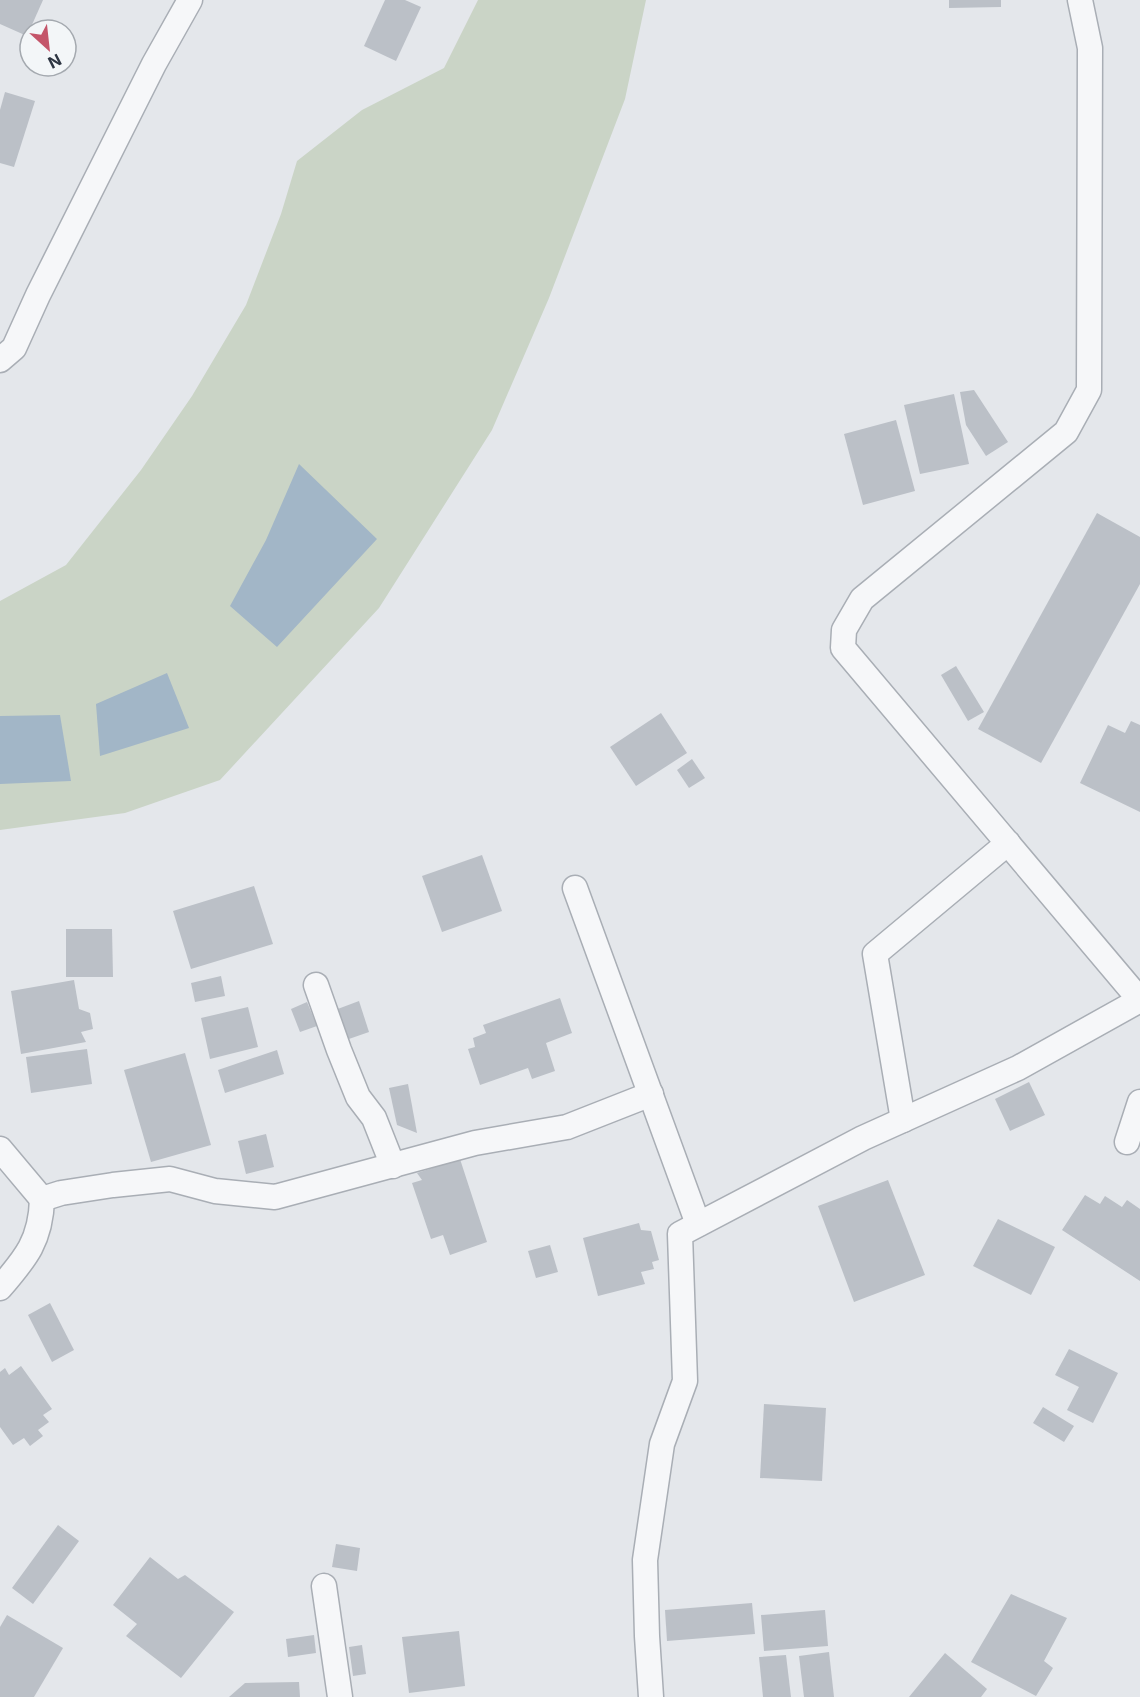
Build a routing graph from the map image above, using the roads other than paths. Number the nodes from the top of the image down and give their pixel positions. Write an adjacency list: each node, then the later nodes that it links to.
1 (190, 0): 3 (street)
2 (1080, 0): 4 (street)
3 (0, 360)
4 (1008, 843): 7 (street); 10 (street)
5 (575, 888): 8 (street)
6 (316, 986): 13 (street)
7 (1140, 1000): 10 (street)
8 (651, 1094): 13 (street); 15 (street)
9 (1140, 1102): 11 (street)
10 (903, 1120): 15 (street)
11 (1127, 1142)
12 (0, 1149): 14 (street)
13 (393, 1166): 14 (street)
14 (42, 1199): 16 (street)
15 (698, 1224): 19 (street)
16 (0, 1288)
17 (324, 1586): 18 (street)
18 (340, 1697)
19 (651, 1697)

